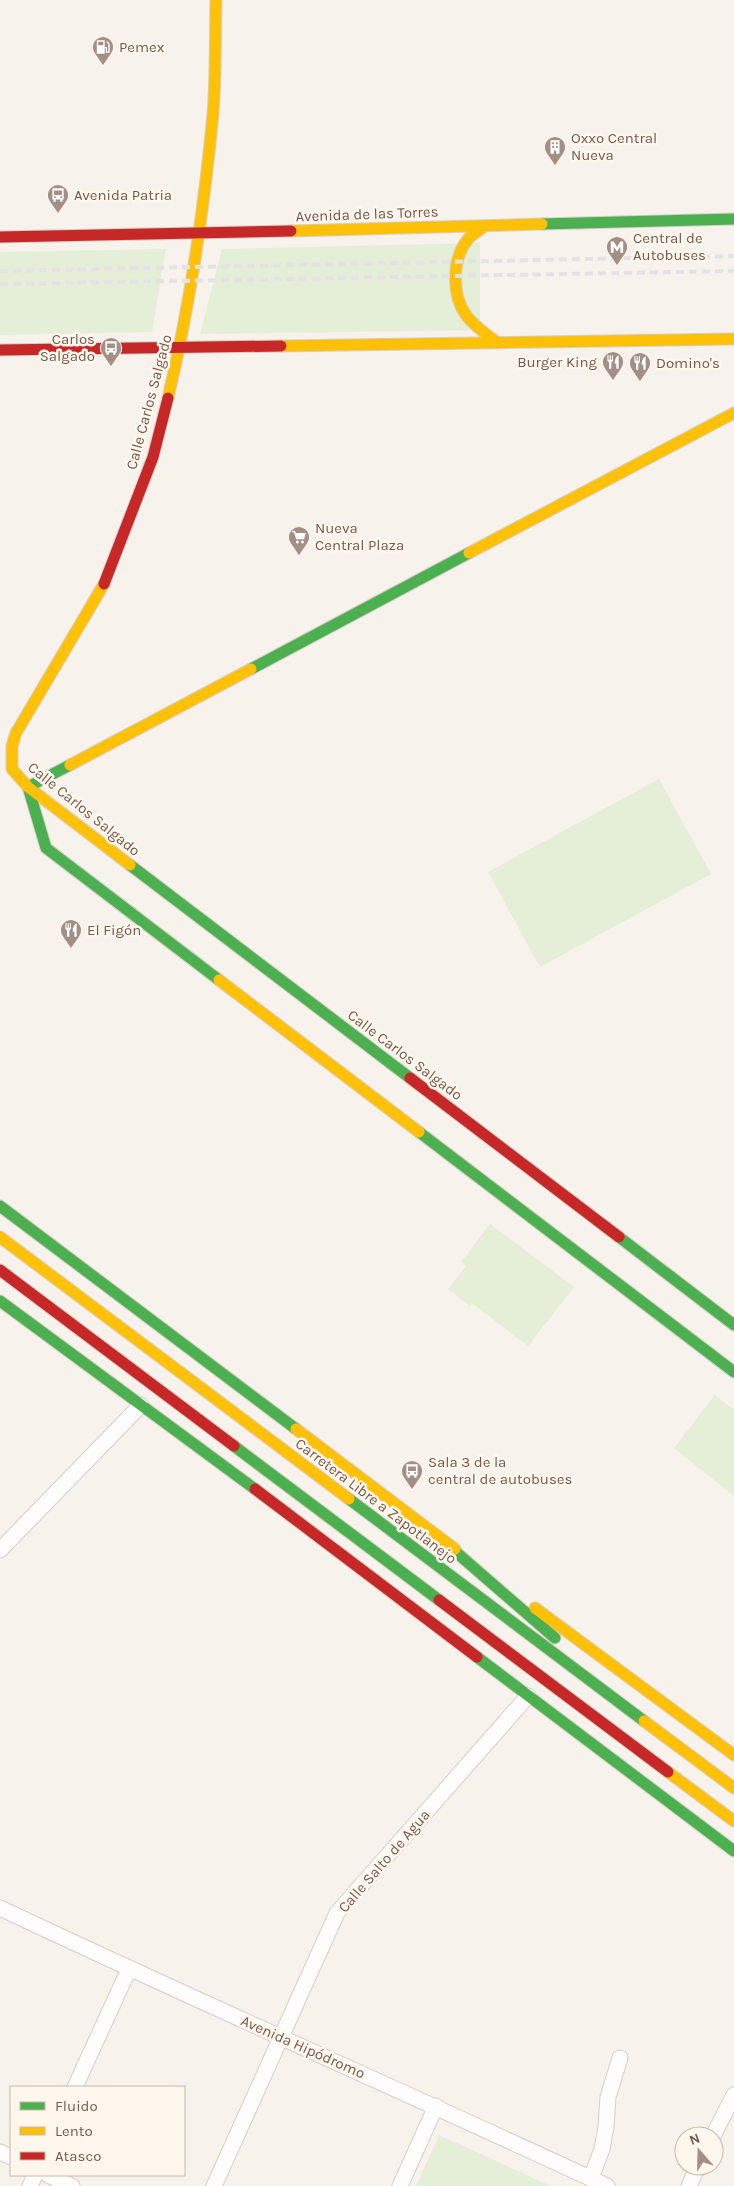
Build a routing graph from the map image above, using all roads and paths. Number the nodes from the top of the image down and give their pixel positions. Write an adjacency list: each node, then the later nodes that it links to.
1 (216, 0): 4 (street, Calle Carlos Salgado)
2 (734, 219): 3 (street, Avenida de las Torres)
3 (484, 226): 4 (street, Avenida de las Torres); 7 (street)
4 (199, 234): 5 (street, Avenida de las Torres); 8 (street, Calle Carlos Salgado)
5 (0, 237)
6 (734, 339): 7 (street)
7 (498, 342): 8 (street)
8 (180, 347): 9 (street); 11 (street, Calle Carlos Salgado)
9 (0, 350)
10 (734, 413): 11 (street)
11 (28, 787): 16 (street, Calle Carlos Salgado); 17 (street)
12 (0, 1206): 19 (street, Carretera Libre a Zapotlanejo)
13 (0, 1237): 22 (street, Carretera Libre a Zapotlanejo)
14 (0, 1270): 25 (street)
15 (0, 1301): 18 (street)
16 (734, 1325)
17 (734, 1372)
18 (141, 1405): 20 (street); 21 (street)
19 (442, 1540): 22 (street); 23 (street, Carretera Libre a Zapotlanejo)
20 (0, 1550)
21 (528, 1696): 26 (street); 29 (street, Calle Salto de Agua)
22 (643, 1720): 24 (street, Carretera Libre a Zapotlanejo)
23 (734, 1756)
24 (734, 1788)
25 (734, 1821)
26 (734, 1851)
27 (0, 1908): 28 (street, Avenida Hipódromo)
28 (128, 1969): 29 (street, Avenida Hipódromo); 31 (street)
29 (282, 2037): 33 (street, Avenida Hipódromo); 38 (street, Calle Salto de Agua)
30 (620, 2058): 36 (street)
31 (75, 2086)
32 (734, 2095): 34 (street)
33 (436, 2106): 36 (street, Avenida Hipódromo); 39 (street)
34 (719, 2126)
35 (50, 2176): 37 (street)
36 (591, 2178): 40 (street, Avenida Hipódromo)
37 (72, 2186)
38 (214, 2186)
39 (400, 2186)
40 (607, 2186)

